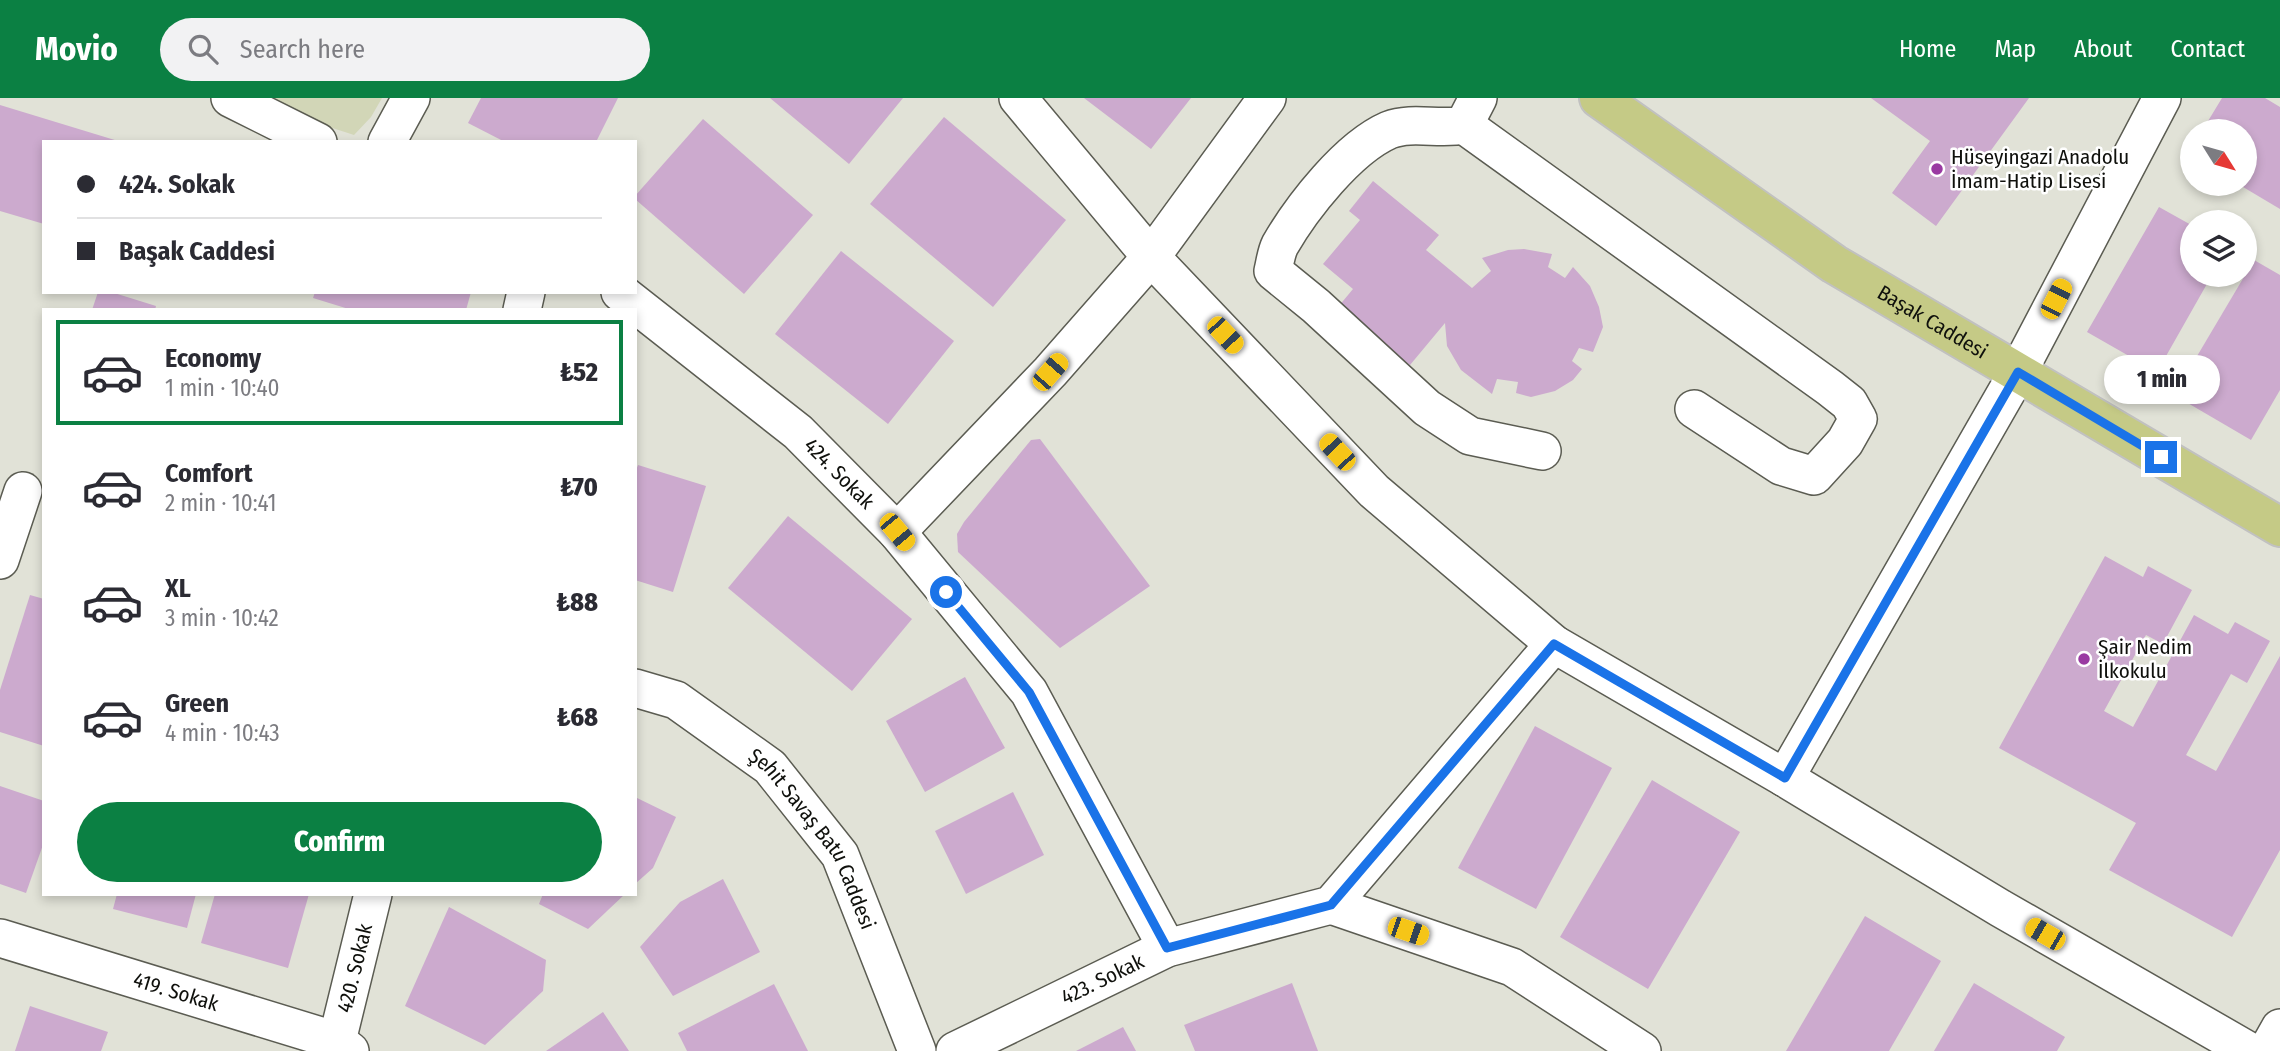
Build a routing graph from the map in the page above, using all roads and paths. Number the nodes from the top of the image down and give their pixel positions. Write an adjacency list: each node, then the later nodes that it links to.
1 (230, 98): 8 (street)
2 (411, 98): 9 (street)
3 (1018, 98): 10 (street)
4 (1267, 98): 10 (street)
5 (1599, 98): 12 (main road, Başak Caddesi)
6 (2162, 98): 12 (street)
7 (1471, 111): 13 (street); 14 (street)
8 (314, 140)
9 (388, 140)
10 (1151, 257): 17 (street); 19 (street)
11 (623, 294): 17 (street, 424. Sokak)
12 (2018, 372): 16 (main road, Başak Caddesi); 21 (street)
13 (1694, 409)
14 (1542, 451)
15 (22, 490): 18 (street)
16 (2280, 527)
17 (897, 532): 25 (street, 424. Sokak)
18 (0, 560)
19 (1554, 644): 21 (street); 23 (street)
20 (637, 689): 29 (street, Şehit Savaş Batu Caddesi)
21 (1785, 778): 32 (street)
22 (373, 896): 28 (street, 420. Sokak)
23 (1331, 905): 25 (street, 423. Sokak); 27 (street)
24 (0, 938): 28 (street, 419. Sokak)
25 (1167, 948): 30 (street, 423. Sokak)
26 (2280, 1028): 33 (street)
27 (1593, 1037): 31 (street)
28 (343, 1046)
29 (917, 1051)
30 (955, 1051)
31 (1642, 1051)
32 (2249, 1051)
33 (2267, 1051)

